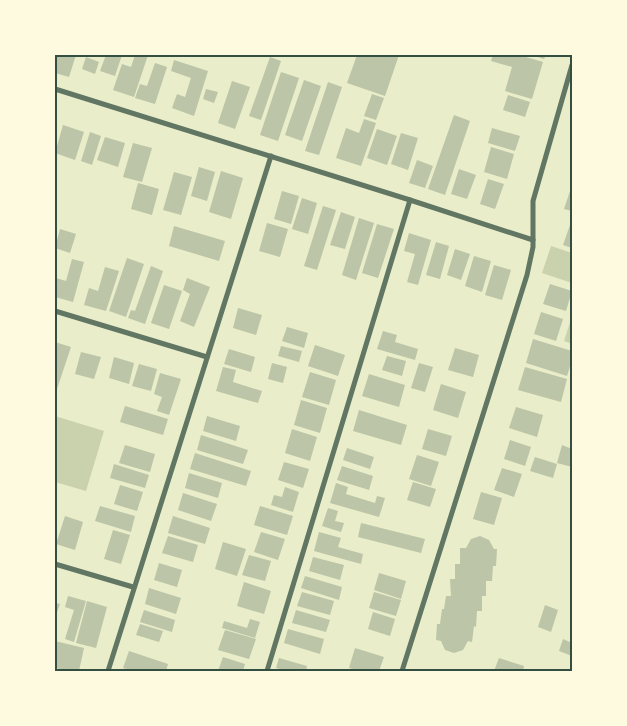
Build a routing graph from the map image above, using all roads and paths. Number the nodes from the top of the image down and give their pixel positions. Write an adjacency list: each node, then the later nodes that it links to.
1 (572, 65): 5 (street)
2 (55, 89): 3 (street)
3 (271, 156): 4 (street); 7 (street)
4 (410, 200): 5 (street); 12 (street)
5 (533, 240): 10 (street)
6 (55, 311): 7 (street)
7 (207, 357): 9 (street)
8 (55, 564): 9 (street)
9 (133, 587): 11 (street)
10 (404, 670)
11 (108, 671)
12 (267, 671)

